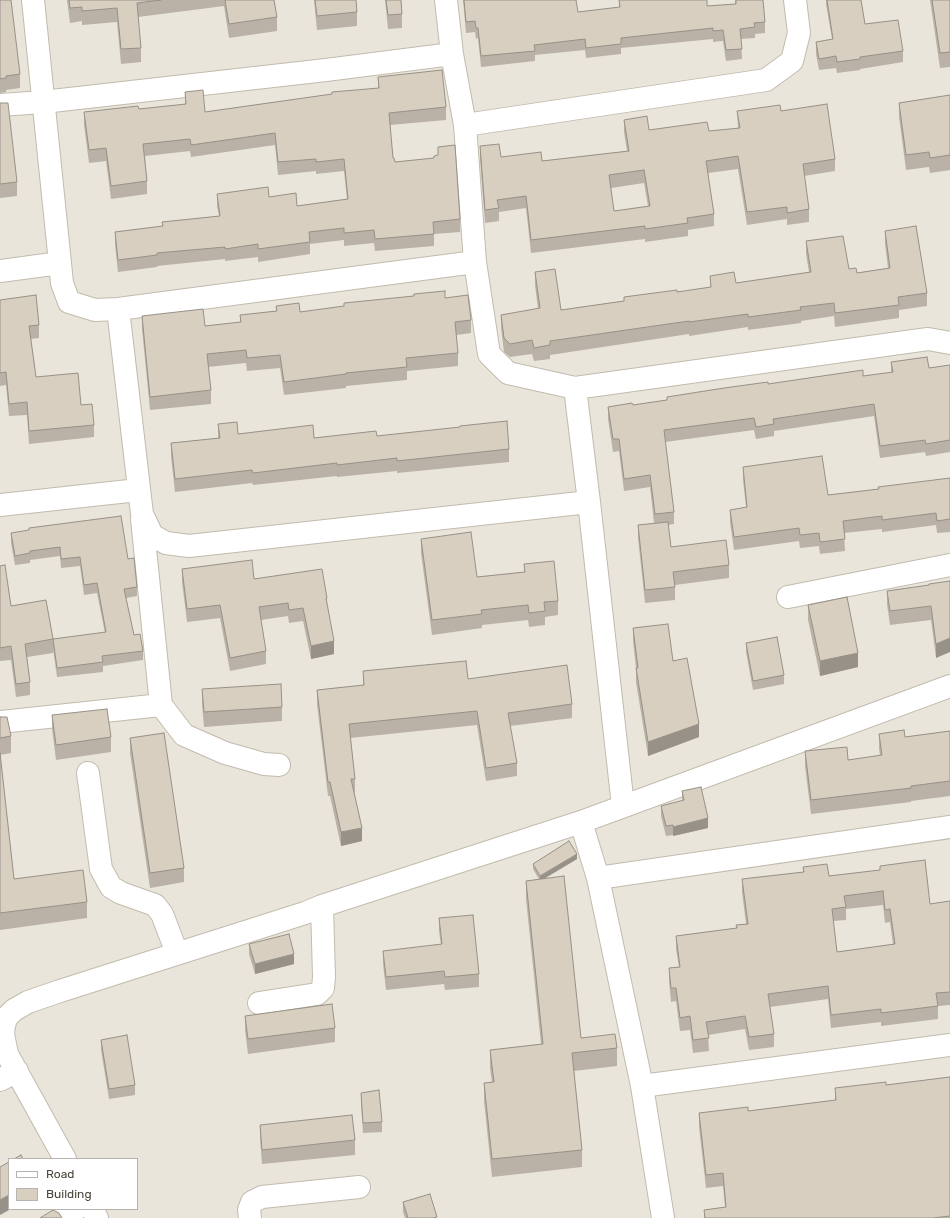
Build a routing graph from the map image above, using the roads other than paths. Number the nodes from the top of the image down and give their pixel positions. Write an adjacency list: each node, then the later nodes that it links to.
1 (33, 0): 5 (street)
2 (446, 0): 4 (street)
3 (795, 0): 7 (street)
4 (452, 54): 5 (street); 7 (street)
5 (43, 102): 6 (street); 9 (street)
6 (0, 105)
7 (465, 126): 8 (street)
8 (476, 262): 11 (street); 13 (street)
9 (60, 263): 10 (street); 11 (street)
10 (0, 271)
11 (118, 309): 14 (street)
12 (950, 343): 13 (street)
13 (575, 388): 15 (street)
14 (138, 490): 16 (street); 17 (street)
15 (589, 502): 17 (street); 25 (street)
16 (0, 505)
17 (142, 514): 21 (street)
18 (950, 565): 19 (street)
19 (788, 597)
20 (950, 686): 25 (street)
21 (161, 705): 22 (street); 23 (street)
22 (0, 722)
23 (280, 765)
24 (88, 773): 30 (street)
25 (623, 806): 26 (street)
26 (581, 822): 28 (street); 29 (street)
27 (950, 827): 28 (street)
28 (598, 878): 34 (street)
29 (322, 906): 30 (street); 31 (street)
30 (177, 953): 33 (street)
31 (259, 1003)
32 (950, 1045): 34 (street)
33 (8, 1075): 35 (street)
34 (642, 1086): 40 (street)
35 (64, 1158)
36 (359, 1188): 39 (street)
37 (74, 1210): 38 (street)
38 (61, 1218)
39 (250, 1218)
40 (663, 1218)

